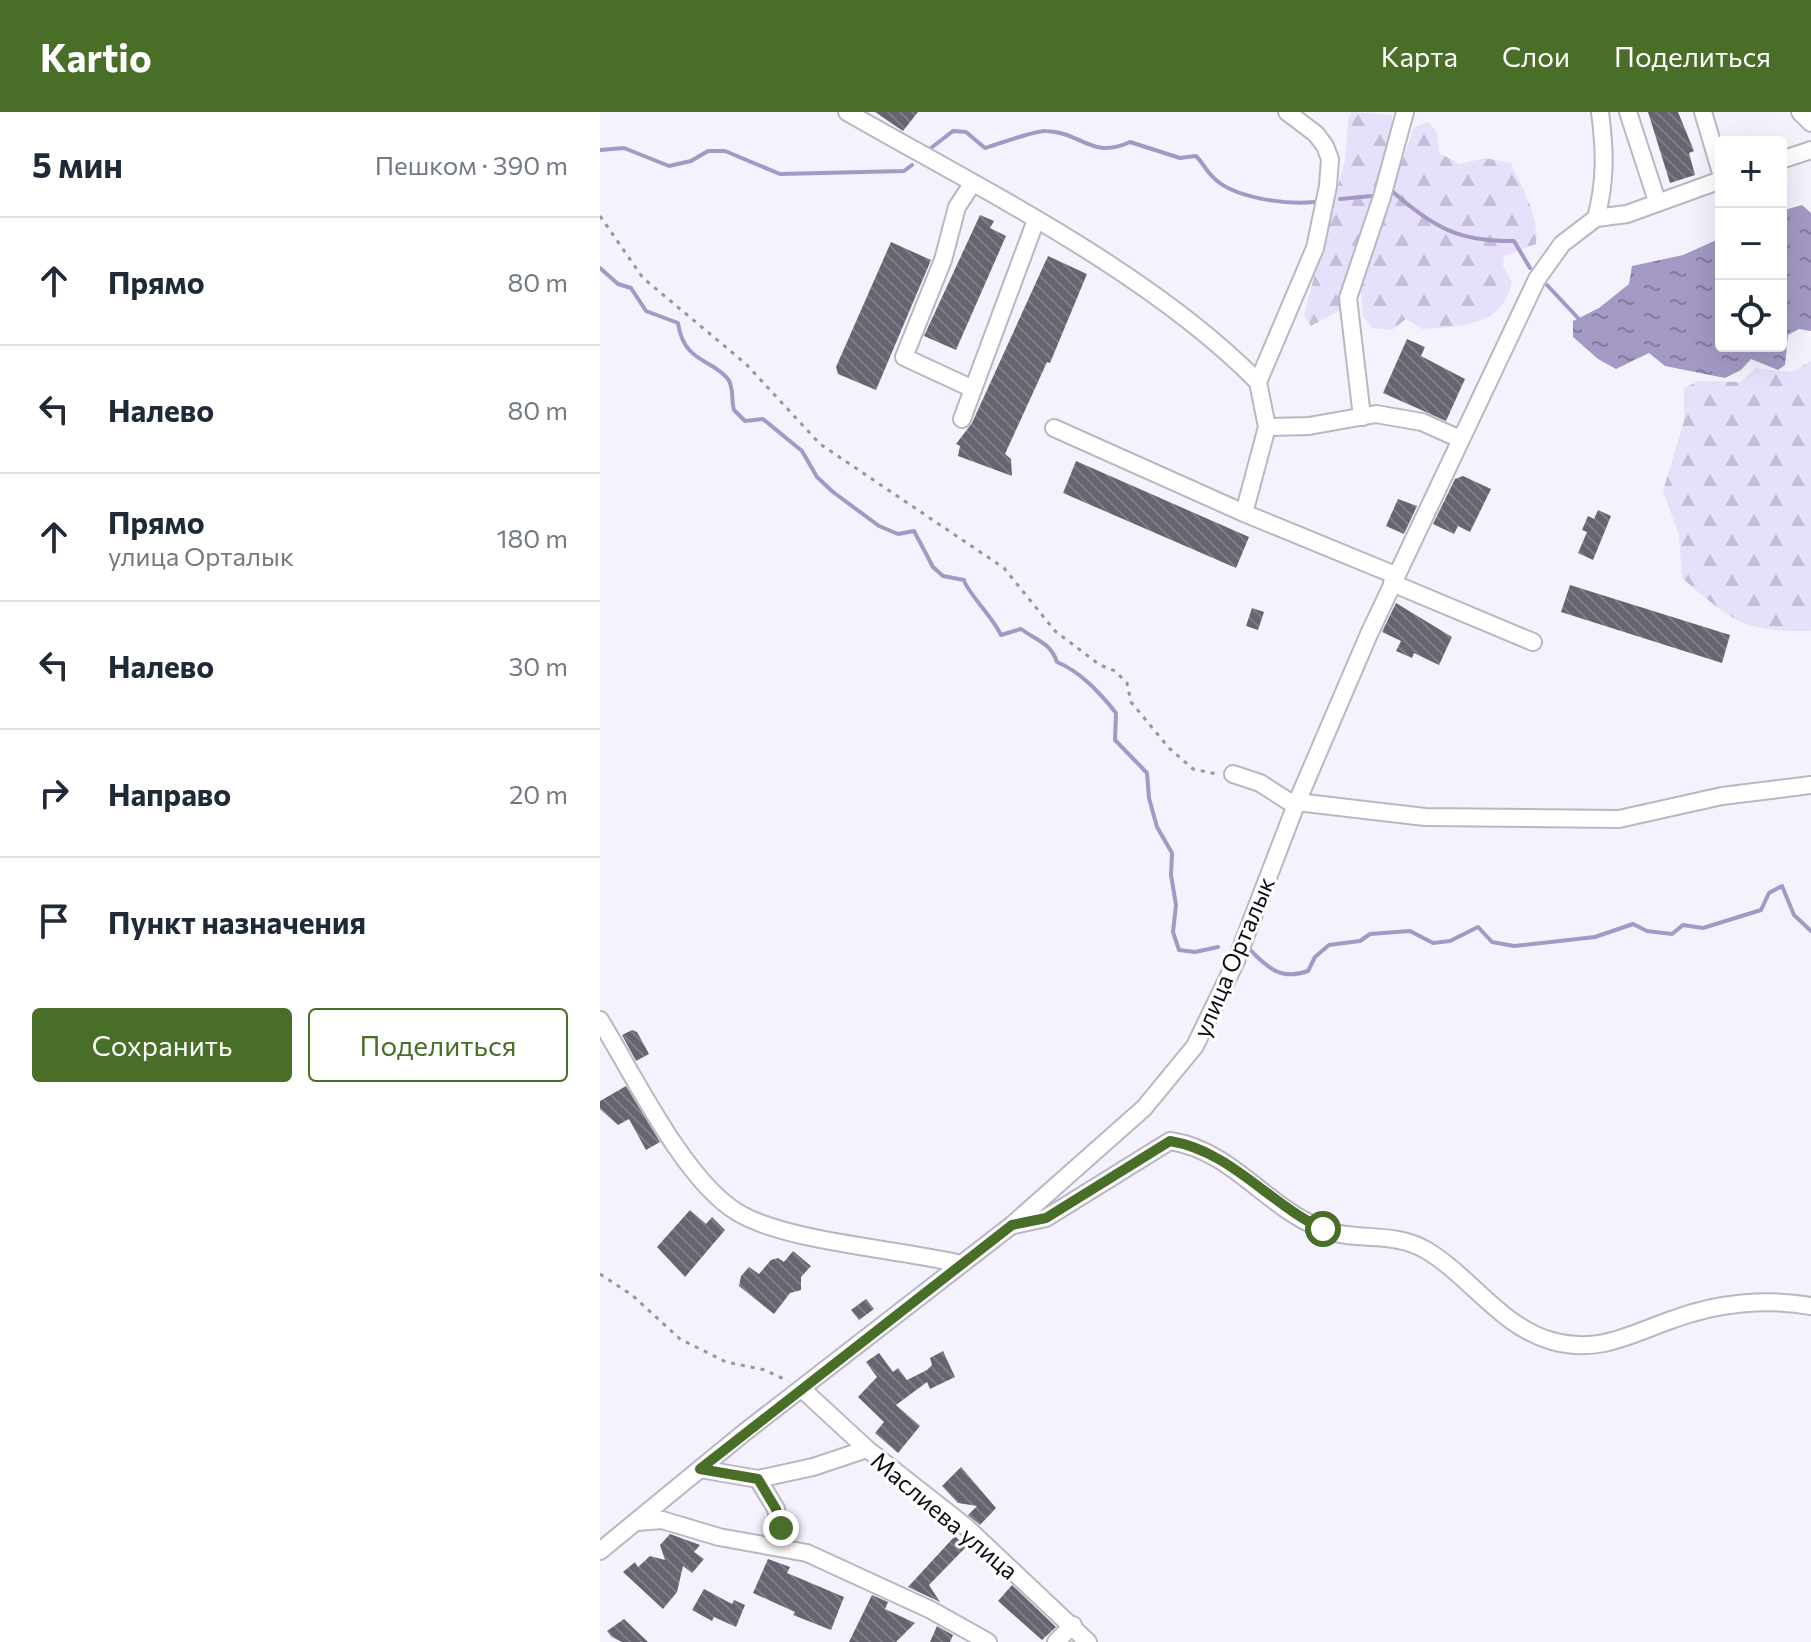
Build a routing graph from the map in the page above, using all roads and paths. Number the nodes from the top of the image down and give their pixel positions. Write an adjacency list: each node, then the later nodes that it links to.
1 (847, 112): 13 (street)
2 (1287, 112): 18 (street)
3 (1405, 112): 20 (street)
4 (1600, 112): 16 (street)
5 (1628, 112): 14 (street)
6 (1703, 112): 10 (street)
7 (1800, 112): 8 (street)
8 (1811, 123)
9 (1811, 150): 11 (street)
10 (1715, 153)
11 (1787, 158)
12 (1715, 182): 14 (street)
13 (972, 184): 17 (street); 19 (street)
14 (1657, 201): 16 (street)
15 (600, 216): 28 (path)
16 (1596, 218): 24 (street, улица Орталык)
17 (1036, 220): 18 (street); 19 (street)
18 (1258, 382): 22 (street)
19 (973, 389): 21 (street)
20 (1362, 417): 22 (street); 24 (street)
21 (962, 419)
22 (1267, 427): 25 (street)
23 (1054, 428): 25 (street)
24 (1460, 439): 26 (street, улица Орталык)
25 (1244, 513): 26 (street)
26 (1394, 579): 27 (street); 30 (street, улица Орталык)
27 (1533, 642)
28 (1233, 774): 30 (street)
29 (1811, 785): 30 (street)
30 (1297, 802): 32 (street, улица Орталык)
31 (600, 1020): 33 (street)
32 (1012, 1225): 33 (street, улица Орталык); 35 (street)
33 (961, 1264): 36 (street, улица Орталык)
34 (600, 1274): 36 (path)
35 (1811, 1306)
36 (802, 1389): 37 (street, Маслиева улица); 38 (street, улица Орталык)
37 (867, 1449): 39 (street); 43 (street, Маслиева улица)
38 (700, 1469): 39 (street); 40 (street, улица Орталык)
39 (758, 1479): 41 (street)
40 (637, 1522): 41 (street); 42 (street, улица Орталык)
41 (783, 1546): 44 (street)
42 (600, 1551)
43 (1073, 1625): 45 (street); 46 (street, Маслиева улица)
44 (988, 1642)
45 (1056, 1642)
46 (1088, 1642)

